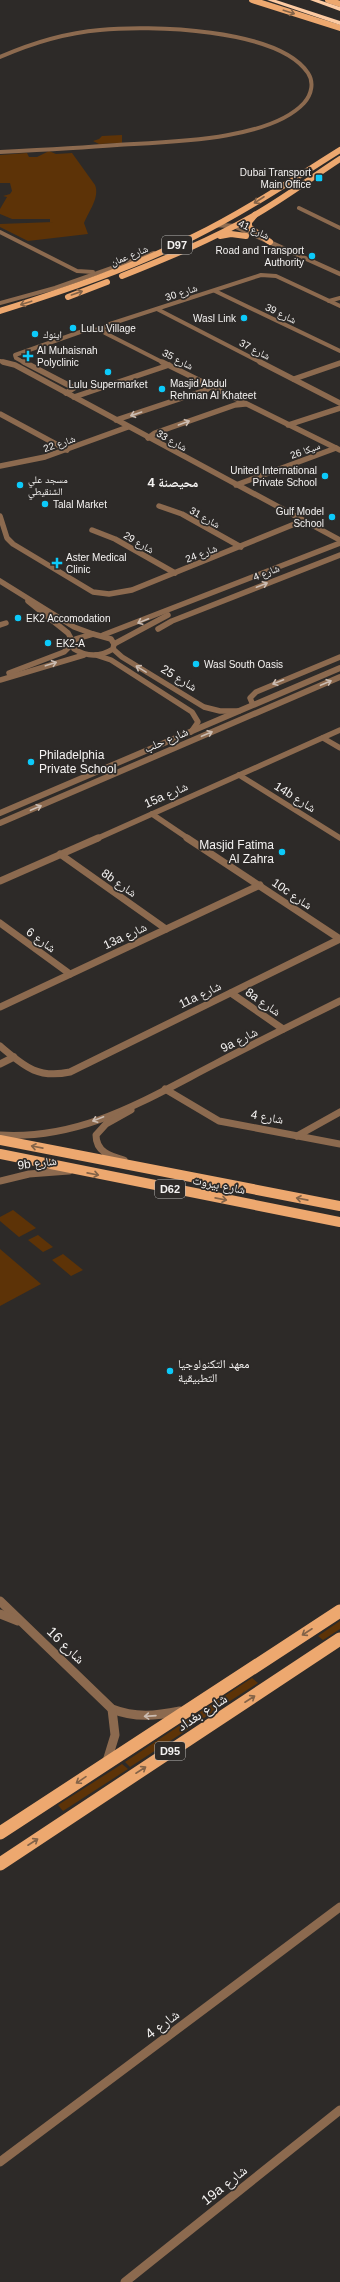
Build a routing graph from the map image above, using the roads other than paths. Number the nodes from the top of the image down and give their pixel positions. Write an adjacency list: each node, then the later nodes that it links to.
1 (252, 0): 10 (main road, one-way to 10)
2 (270, 0): 9 (highway)
3 (291, 0): 8 (highway)
4 (313, 0): 7 (highway)
5 (320, 0): 7 (highway)
6 (328, 0): 7 (main road)
7 (340, 6)
8 (340, 15)
9 (340, 23)
10 (340, 29)
11 (0, 58): 13 (street)
12 (340, 150): 17 (main road, شارع عمان / D97, one-way to 17)
13 (0, 152)
14 (340, 159): 16 (main road, شارع عمان / D97)
15 (299, 208): 18 (street)
16 (255, 214): 17 (main road, شارع عمان / D97); 21 (main road)
17 (229, 225): 20 (street, شارع 41); 21 (street, شارع 41); 22 (main road, شارع عمان / D97); 23 (main road, شارع عمان / D97)
18 (340, 228)
19 (0, 232): 24 (street)
20 (246, 236): 22 (main road); 27 (street, شارع 41)
21 (270, 242): 26 (street, شارع 41)
22 (192, 247): 36 (main road, شارع عمان / D97, one-way to 22)
23 (162, 252): 25 (street); 35 (main road, شارع عمان / D97, one-way to 35)
24 (77, 271): 25 (street); 28 (street)
25 (98, 272): 28 (street)
26 (340, 274)
27 (340, 278)
28 (79, 279): 32 (street)
29 (215, 291): 31 (street, شارع 30); 34 (street, شارع 30); 40 (street, شارع 39)
30 (340, 298): 31 (street)
31 (329, 301): 33 (street, شارع 30)
32 (0, 303)
33 (340, 306)
34 (155, 310): 37 (street, شارع 30); 44 (street, شارع 37)
35 (0, 311)
36 (0, 318)
37 (117, 322): 38 (street, شارع 30); 39 (street)
38 (102, 329): 39 (street); 46 (street, شارع 30)
39 (115, 337): 43 (street, شارع 35)
40 (340, 351)
41 (0, 363): 46 (street, شارع 33)
42 (340, 363): 44 (street)
43 (169, 365): 45 (street, شارع 35); 47 (street)
44 (294, 379): 48 (street, شارع 37)
45 (212, 386): 49 (street, شارع 35); 52 (street, one-way to 52)
46 (66, 393): 47 (street, شارع 33)
47 (74, 397): 52 (street, شارع 33)
48 (340, 402)
49 (246, 404): 53 (street, شارع 35); 55 (street, one-way to 49)
50 (340, 408): 53 (street)
51 (0, 414): 57 (street)
52 (116, 420): 54 (street, شارع 33)
53 (289, 426): 56 (street, شارع 35)
54 (129, 427): 55 (street, شارع 33); 57 (street, شارع 22)
55 (148, 438): 59 (street, شارع 33)
56 (338, 449): 59 (street, سيكا 26)
57 (65, 450): 58 (street, شارع 22)
58 (0, 465)
59 (236, 485): 62 (street, شارع 33)
60 (158, 506): 65 (street, شارع 31)
61 (0, 516): 67 (street, شارع 24)
62 (304, 522): 64 (street, شارع 33); 65 (street, شارع 24)
63 (92, 530): 67 (street, شارع 29)
64 (340, 543): 69 (street, شارع 4)
65 (241, 547): 67 (street, شارع 24)
66 (340, 555): 71 (street, one-way to 66)
67 (175, 573)
68 (0, 581): 70 (street)
69 (220, 590): 71 (street); 72 (street); 73 (street, شارع 4)
70 (17, 591): 77 (street); 79 (street)
71 (236, 595): 72 (street)
72 (226, 599): 76 (street)
73 (193, 601): 78 (street, شارع 4, one-way to 78); 80 (street, شارع 4)
74 (6, 623): 75 (street)
75 (0, 625)
76 (158, 629)
77 (93, 634): 78 (street); 79 (street)
78 (103, 635): 80 (street, شارع 25)
79 (73, 643): 81 (street); 85 (street)
80 (114, 646): 82 (street, شارع 4); 89 (street, شارع 25, one-way to 80)
81 (86, 654): 82 (street); 87 (street, one-way to 81)
82 (96, 655): 91 (street, شارع 25)
83 (340, 657): 88 (street, one-way to 88)
84 (340, 668): 88 (street, شارع حلب)
85 (0, 676)
86 (340, 677): 97 (street, شارع حلب, one-way to 86)
87 (0, 680)
88 (253, 705): 89 (street, شارع حلب)
89 (239, 711): 91 (street, شارع حلب)
90 (340, 730): 92 (street, 15a شارع)
91 (191, 732): 95 (street, شارع حلب)
92 (323, 738): 93 (street); 94 (street, 15a شارع)
93 (340, 748)
94 (239, 775): 96 (street, 15a شارع); 98 (street, 14b شارع)
95 (0, 814)
96 (152, 814): 99 (street, 15a شارع); 101 (street, 10c شارع)
97 (0, 823)
98 (340, 838)
99 (60, 854): 100 (street, 15a شارع); 103 (street, 8b شارع)
100 (0, 881)
101 (260, 885): 103 (street, 13a شارع); 104 (street, 10c شارع)
102 (0, 923): 105 (street, شارع 6)
103 (166, 929): 105 (street, 13a شارع)
104 (340, 939): 106 (street, 11a شارع)
105 (70, 974): 108 (street, 13a شارع)
106 (231, 993): 109 (street, 8a شارع); 111 (street, 11a شارع)
107 (340, 1001): 109 (street, 9a شارع)
108 (0, 1007)
109 (283, 1029): 113 (street, 9a شارع)
110 (0, 1046): 111 (street, 11a شارع)
111 (14, 1057): 112 (street)
112 (0, 1064)
113 (167, 1088): 114 (street, 9a شارع); 118 (street, شارع 4)
114 (147, 1098): 117 (street, 9a شارع, one-way to 117); 124 (street, 9a شارع)
115 (340, 1112): 116 (street)
116 (319, 1123): 118 (street); 119 (street)
117 (0, 1135)
118 (297, 1136): 119 (street, شارع 4)
119 (314, 1139): 121 (street, شارع 4)
120 (0, 1140): 124 (main road, شارع بيروت / D62, one-way to 120)
121 (340, 1144)
122 (0, 1154): 123 (main road, شارع بيروت / D62)
123 (77, 1170): 125 (street, 9b شارع); 127 (main road, شارع بيروت / D62, one-way to 127)
124 (169, 1174): 126 (main road, شارع بيروت / D62, one-way to 124)
125 (0, 1181)
126 (340, 1206)
127 (340, 1222)
128 (0, 1601): 131 (street, شارع 16)
129 (340, 1611): 134 (main road, شارع بغداد / D95, one-way to 134)
130 (0, 1614): 131 (street)
131 (24, 1624): 133 (street, شارع 16)
132 (340, 1639): 137 (main road, شارع بغداد / D95, one-way to 132)
133 (112, 1709): 134 (street, شارع 16, one-way to 133); 135 (street)
134 (188, 1710): 135 (main road, شارع بغداد / D95)
135 (106, 1763): 136 (main road, شارع بغداد / D95, one-way to 136)
136 (0, 1834)
137 (0, 1864)
138 (340, 1907): 140 (street, شارع 4)
139 (340, 2110): 141 (street, 19a شارع)
140 (0, 2162)
141 (125, 2282)

